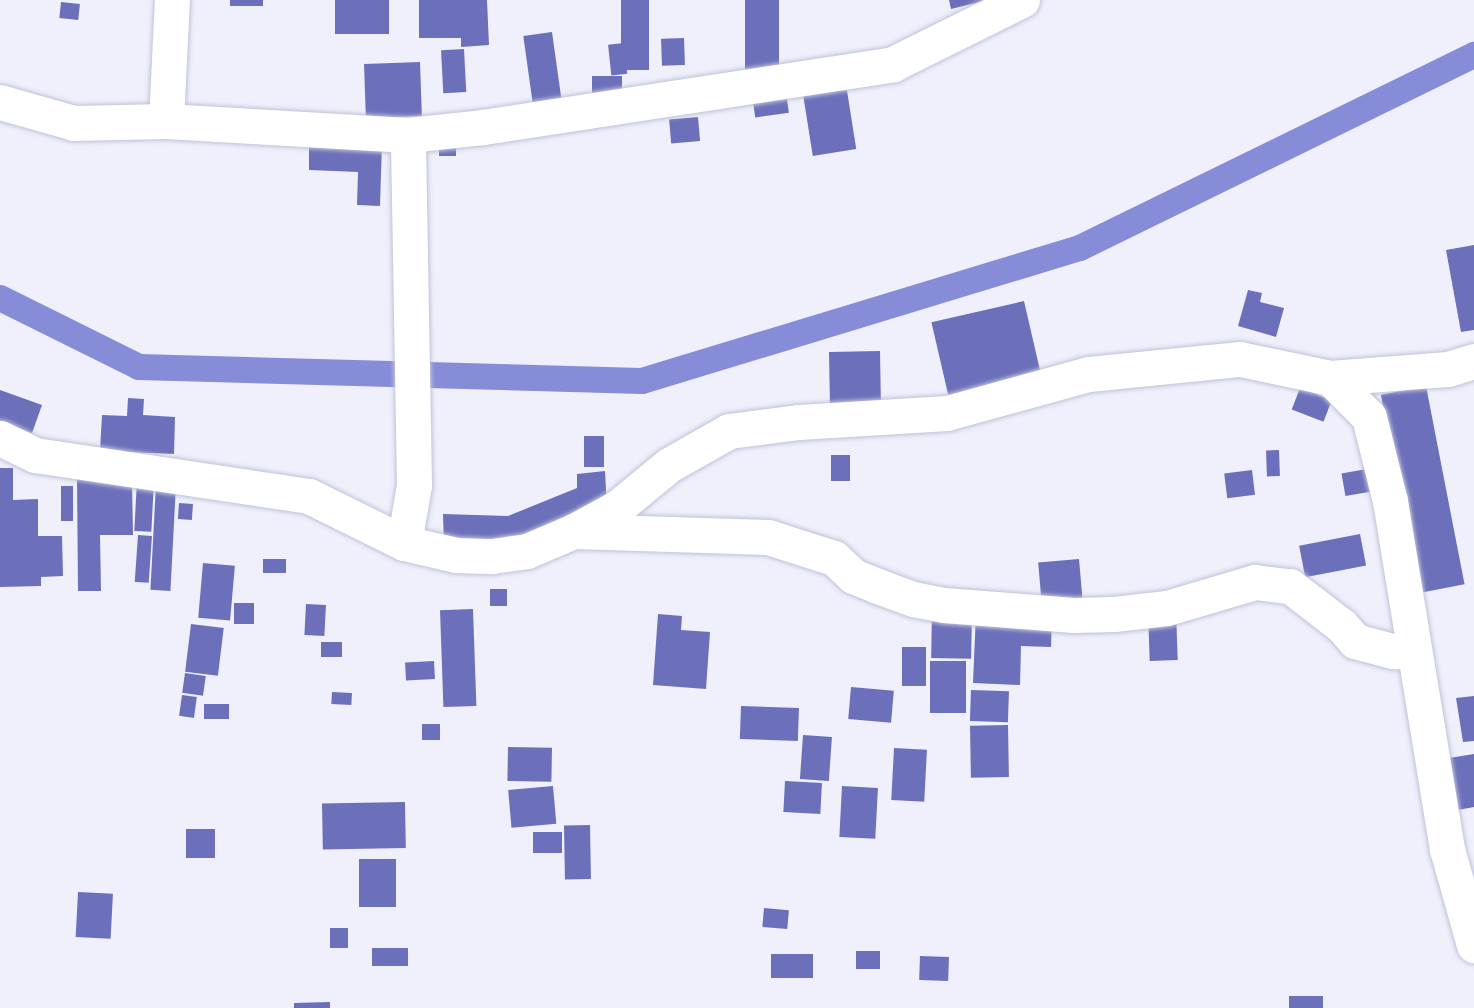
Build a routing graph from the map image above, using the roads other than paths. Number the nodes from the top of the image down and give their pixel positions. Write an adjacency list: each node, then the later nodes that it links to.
1 (172, 0): 4 (street)
2 (1022, 0): 5 (street)
3 (0, 102): 4 (street)
4 (166, 121): 5 (street)
5 (408, 151): 10 (street)
6 (1474, 361): 7 (street)
7 (1330, 378): 9 (street); 11 (street)
8 (0, 438): 10 (street)
9 (574, 531): 10 (street); 11 (street)
10 (404, 542)
11 (1414, 652): 12 (street)
12 (1474, 945)

